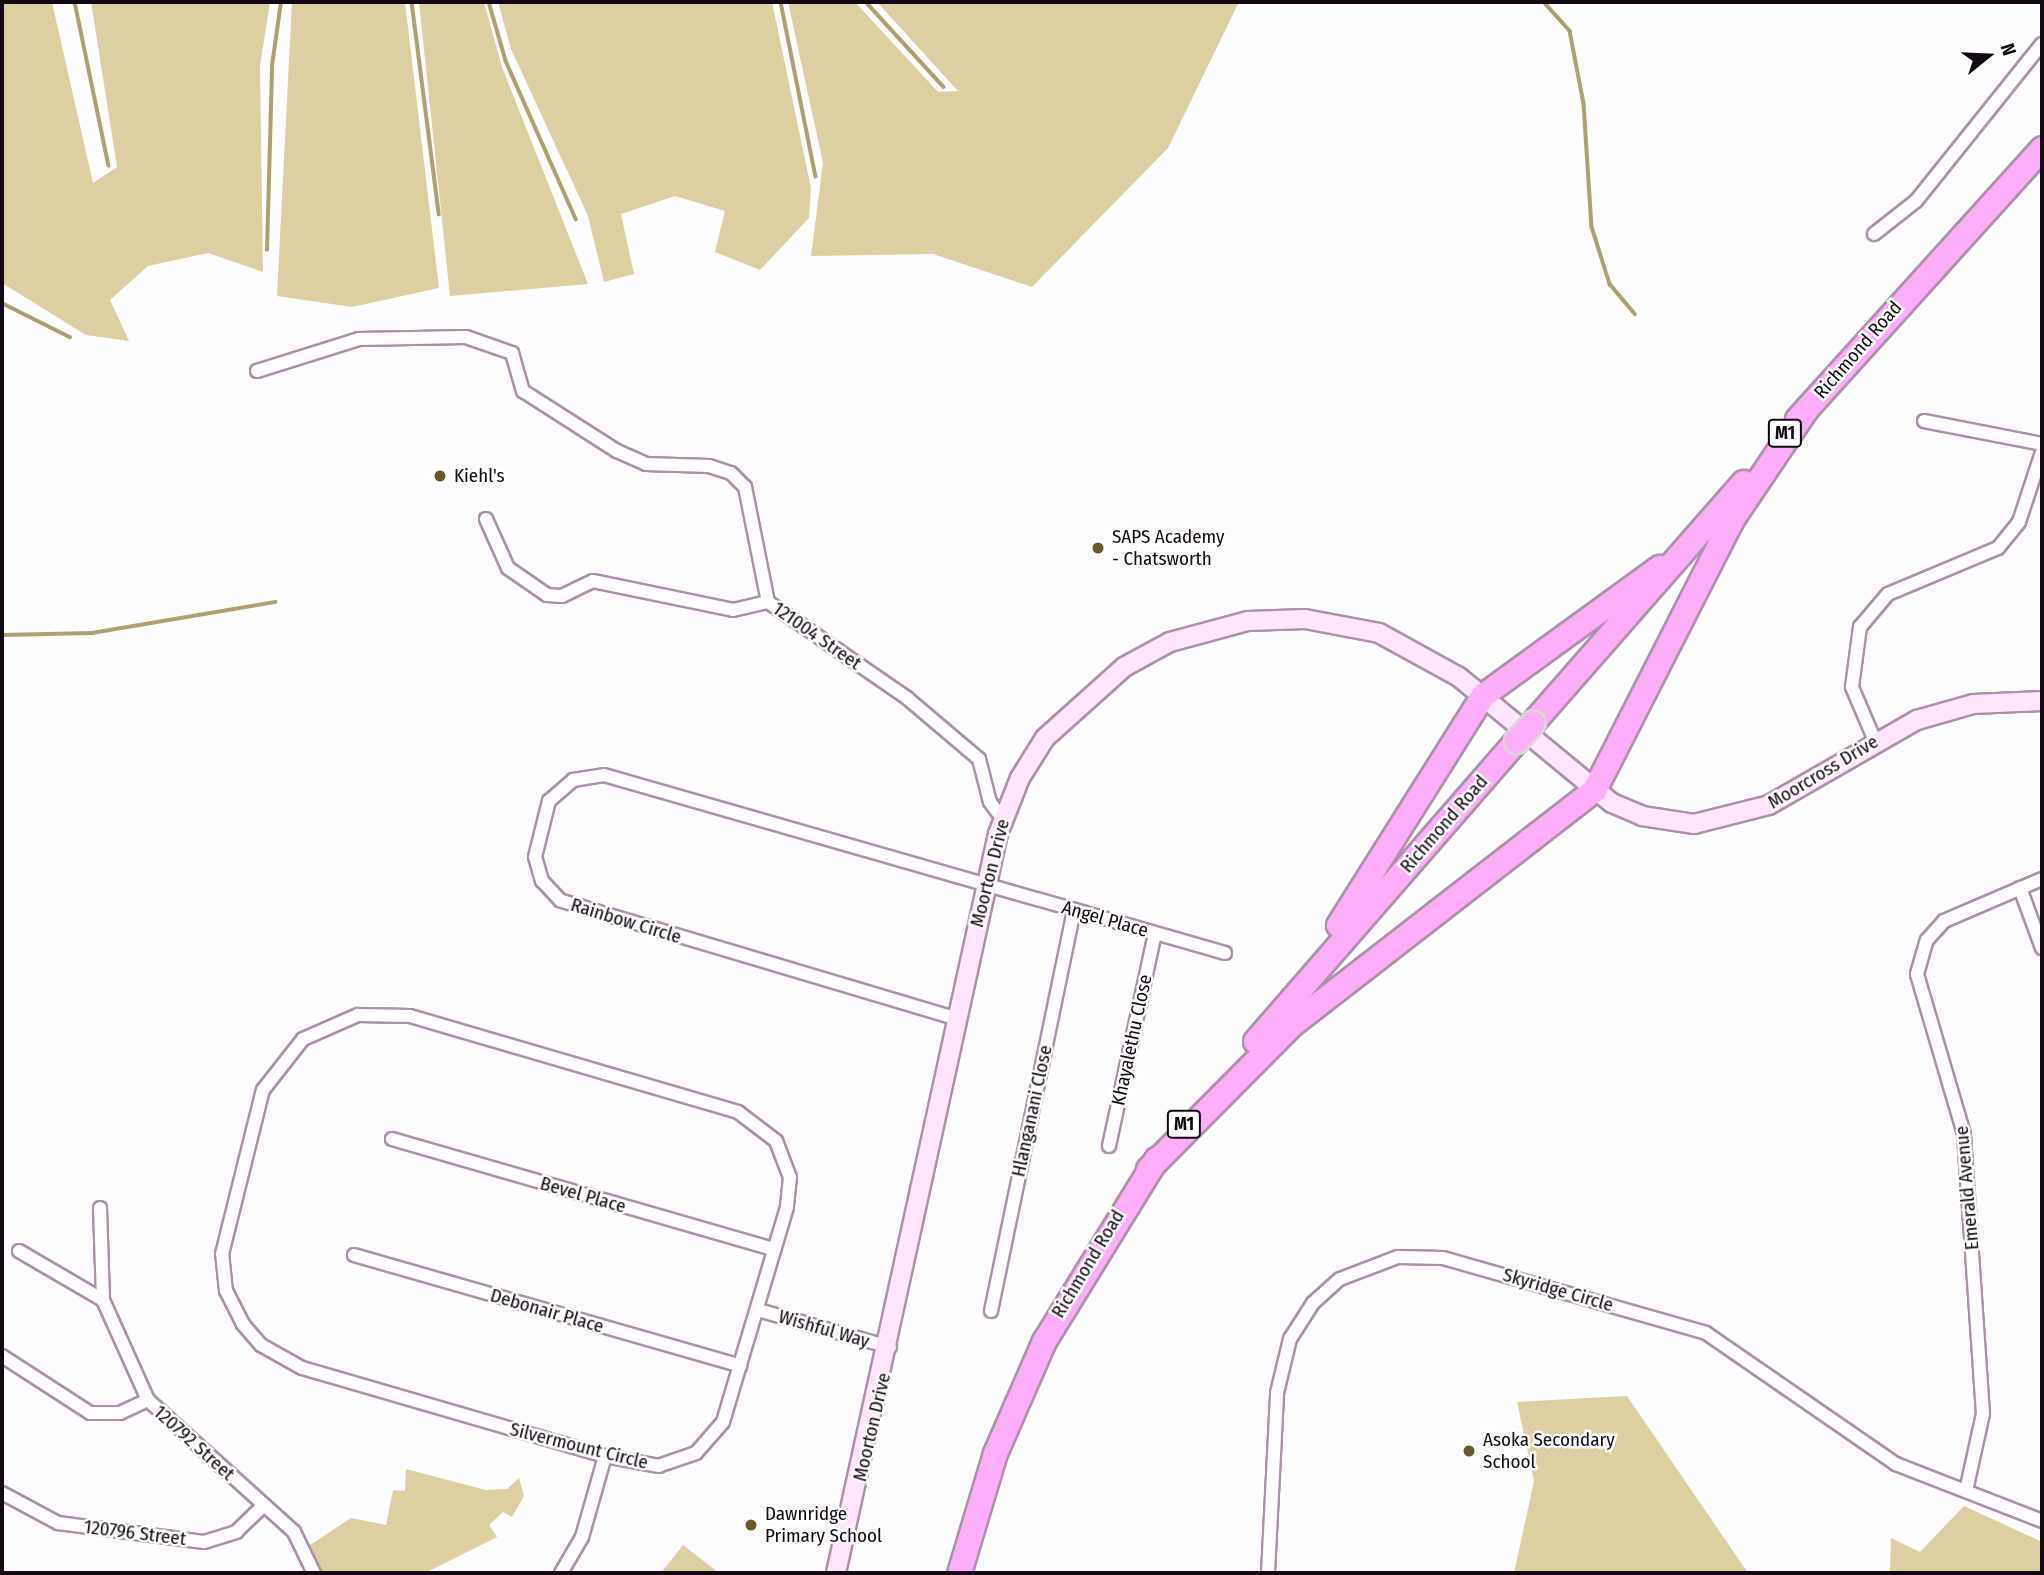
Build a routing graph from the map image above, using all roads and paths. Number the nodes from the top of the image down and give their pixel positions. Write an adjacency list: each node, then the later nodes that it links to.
1 (2042, 44): 3 (street)
2 (2042, 148): 5 (highway, Richmond Road / M1)
3 (1874, 234)
4 (257, 370): 11 (street, 121004 Street)
5 (1807, 408): 10 (highway, Richmond Road / M1); 16 (highway)
6 (1924, 422): 7 (street)
7 (2042, 444)
8 (2042, 452): 14 (street)
9 (486, 519): 11 (street)
10 (1678, 556): 12 (highway); 26 (highway, Richmond Road / M1, bridge)
11 (768, 602): 17 (street, 121004 Street)
12 (1483, 695): 15 (street, Moorton Drive); 17 (street, Moorton Drive); 26 (highway)
13 (2042, 701): 14 (street, Moorcross Drive)
14 (1875, 741): 16 (street, Moorcross Drive)
15 (1539, 747): 16 (street, Moorcross Drive)
16 (1594, 790): 29 (highway)
17 (1003, 819): 19 (street, Moorton Drive)
18 (2042, 879): 20 (street, Emerald Avenue)
19 (984, 886): 21 (street, Angel Place); 25 (street, Moorton Drive); 25 (street, Rainbow Circle)
20 (2020, 888): 23 (street); 42 (street, Emerald Avenue)
21 (1074, 910): 22 (street, Angel Place); 36 (street, Hlanganani Close)
22 (1155, 934): 24 (street, Angel Place); 28 (street, Khayalethu Close)
23 (2042, 948)
24 (1225, 953)
25 (958, 1019): 37 (street, Moorton Drive)
26 (1256, 1039): 29 (highway, Richmond Road / M1)
27 (392, 1139): 31 (street, Bevel Place)
28 (1109, 1146)
29 (1148, 1169): 49 (highway, Richmond Road / M1)
30 (100, 1208): 34 (street, 120792 Street)
31 (774, 1250): 35 (street, Silvermount Circle); 41 (street, Silvermount Circle)
32 (19, 1251): 34 (street)
33 (354, 1255): 39 (street, Debonair Place)
34 (103, 1300): 40 (street, 120792 Street)
35 (758, 1310): 37 (street, Wishful Way); 39 (street, Silvermount Circle)
36 (991, 1311)
37 (890, 1347): 48 (street, Moorton Drive)
38 (2, 1356): 40 (street)
39 (740, 1366): 41 (street, Silvermount Circle)
40 (148, 1400): 44 (street, 120792 Street)
41 (605, 1456): 47 (street)
42 (1966, 1491): 45 (street, Skyridge Circle); 50 (street, Skyridge Circle)
43 (2, 1493): 44 (street, 120796 Street)
44 (264, 1505): 46 (street, 120792 Street)
45 (2042, 1521)
46 (314, 1573)
47 (561, 1573)
48 (836, 1573)
49 (959, 1573)
50 (1268, 1573)

